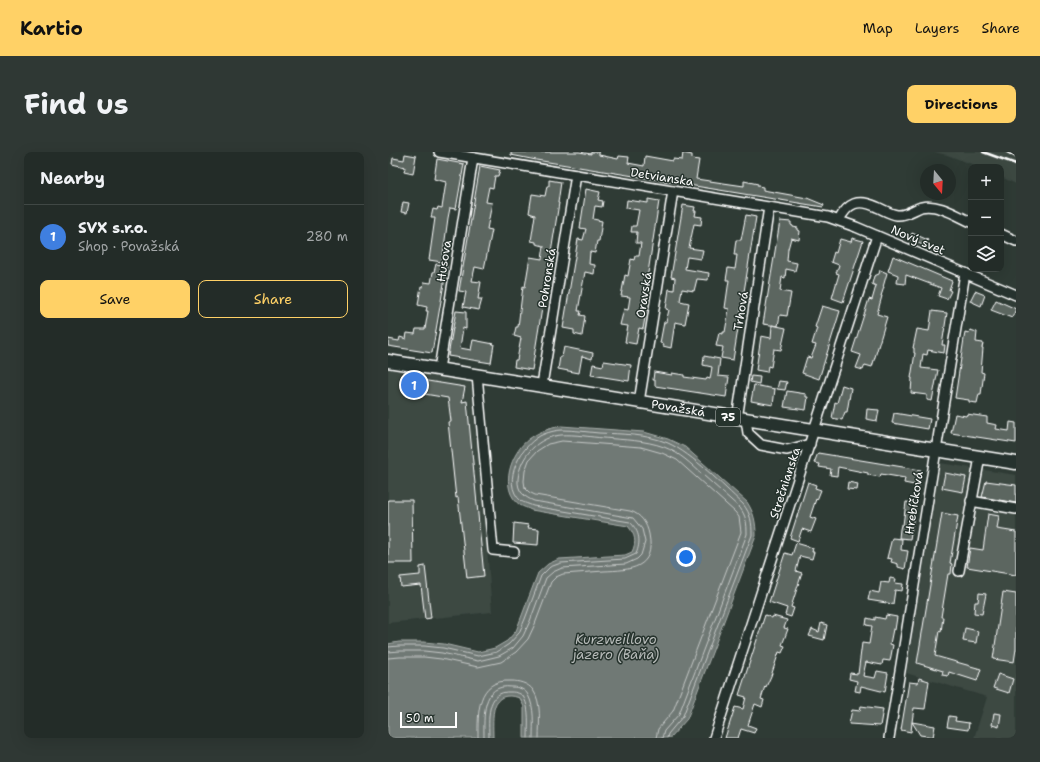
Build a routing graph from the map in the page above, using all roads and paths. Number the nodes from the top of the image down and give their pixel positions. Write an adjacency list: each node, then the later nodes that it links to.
1 (439, 152): 2 (street, Detvianska)
2 (473, 158): 3 (street, Detvianska); 14 (street, Husova)
3 (576, 175): 4 (street, Detvianska); 16 (street, Pohronská)
4 (673, 191): 5 (street, Detvianska); 17 (street, Oravská)
5 (769, 207): 6 (street, Detvianska); 18 (street, Trhová)
6 (840, 220): 7 (street); 9 (street, Detvianska)
7 (968, 221)
8 (1004, 235): 10 (street)
9 (877, 236): 11 (street, Nový svet); 19 (street, Strečnianska)
10 (1016, 241)
11 (965, 273): 12 (street, Nový svet); 21 (street, Hrebíčková)
12 (1016, 295)
13 (388, 361): 14 (main road, Považská / 75)
14 (438, 369): 15 (main road, Považská / 75)
15 (477, 375): 16 (main road, Považská / 75); 26 (street)
16 (542, 385): 17 (main road, Považská / 75)
17 (639, 402): 18 (main road, Považská / 75)
18 (741, 419): 19 (main road, Považská / 75); 20 (street)
19 (815, 431): 20 (street, Strečnianska); 21 (main road, Považská / 75)
20 (810, 444): 28 (street, Strečnianska)
21 (935, 450): 22 (main road, Považská / 75); 29 (street, Hrebíčková)
22 (980, 458): 23 (main road, Považská / 75); 24 (street)
23 (1016, 463)
24 (971, 501): 25 (street); 27 (street)
25 (1016, 509)
26 (514, 552)
27 (959, 571)
28 (714, 738)
29 (889, 738)

